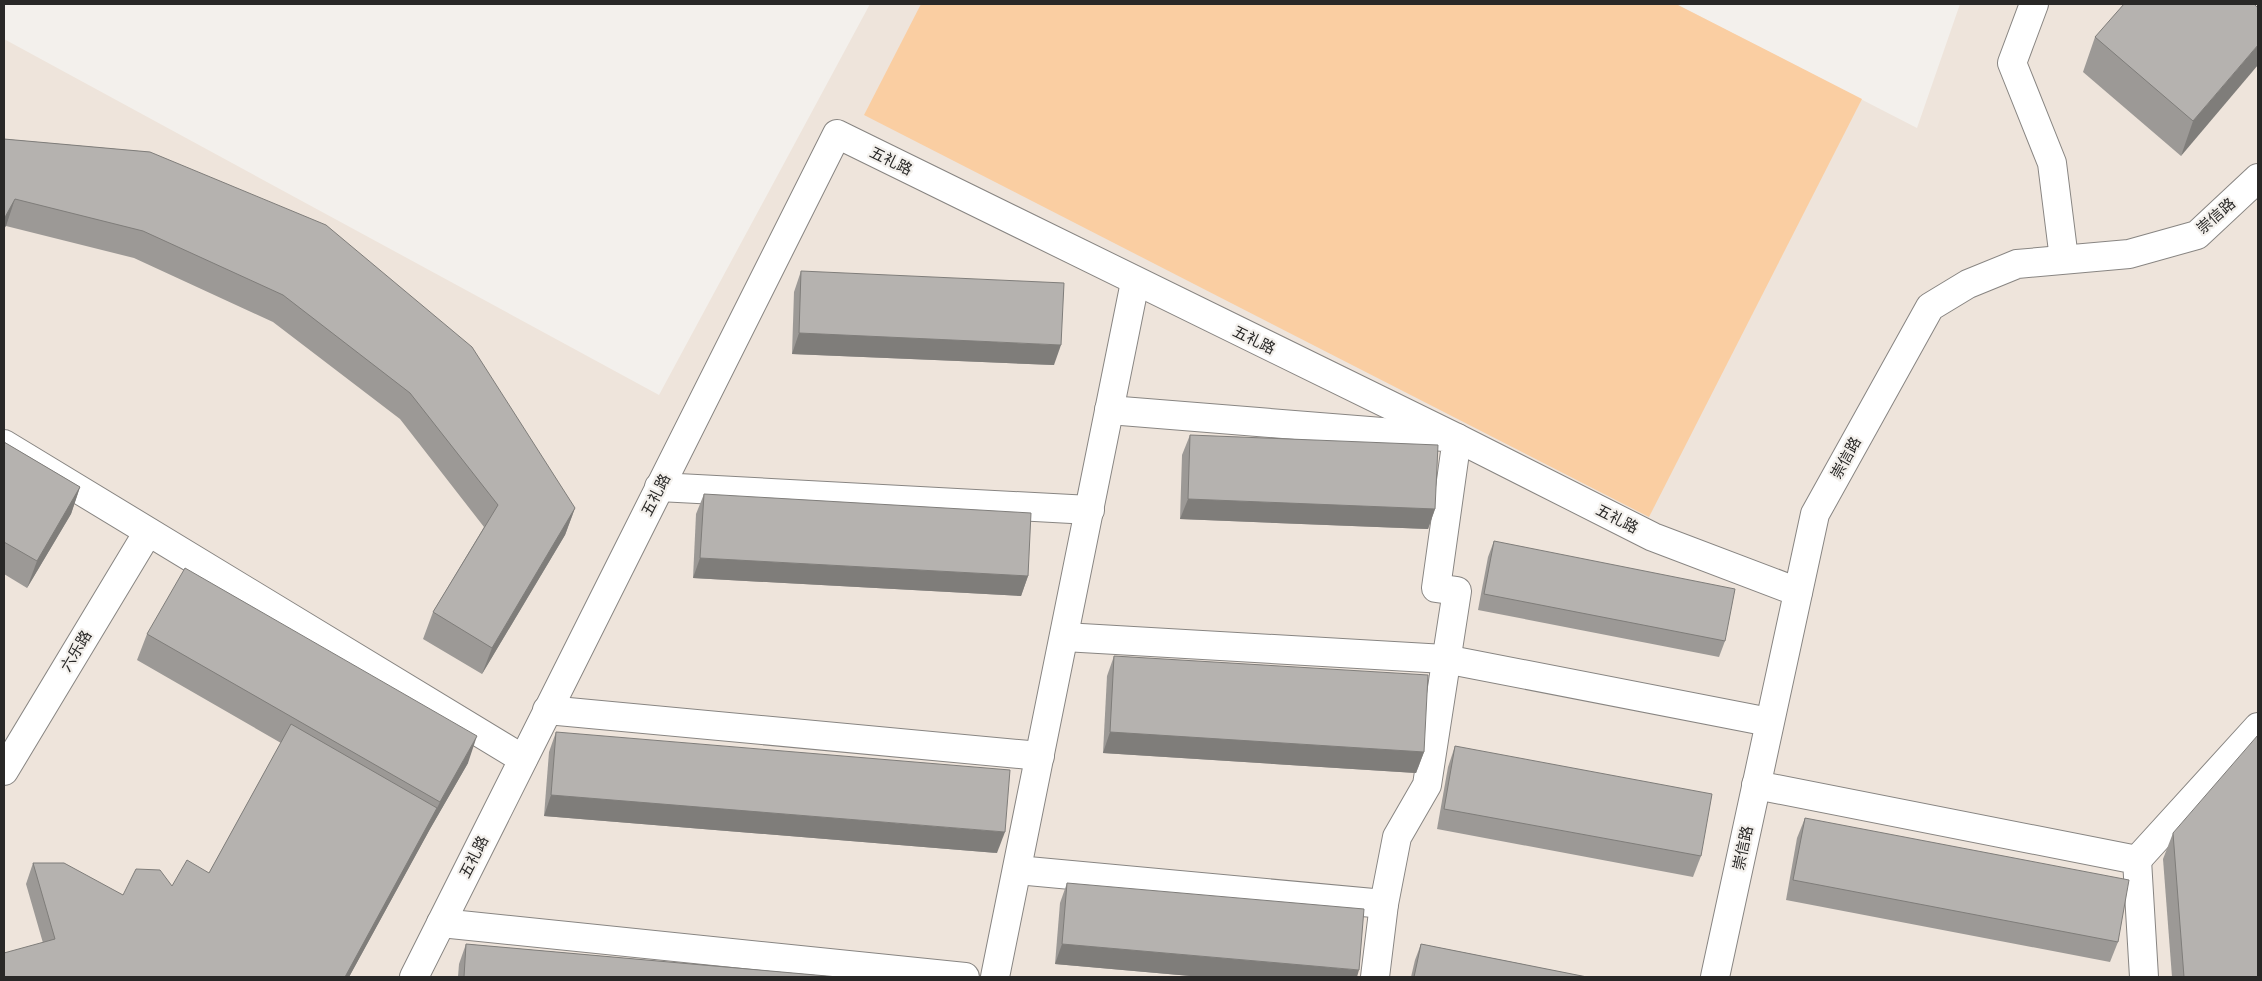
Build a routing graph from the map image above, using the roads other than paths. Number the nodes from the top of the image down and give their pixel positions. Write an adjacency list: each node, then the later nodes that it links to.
1 (2034, 4): 3 (street)
2 (2258, 178): 3 (street, 崇信路)
3 (2064, 259): 11 (street, 崇信路)
4 (1135, 282): 5 (street); 6 (street, 五礼路); 8 (street, 五礼路)
5 (1109, 410): 6 (street); 9 (street)
6 (1457, 438): 11 (street, 五礼路); 13 (street)
7 (4, 444): 10 (street)
8 (659, 487): 9 (street); 14 (street, 五礼路)
9 (1090, 510): 12 (street)
10 (148, 532): 18 (street); 19 (street, 六乐路)
11 (1798, 592): 15 (street, 崇信路)
12 (1064, 637): 13 (street); 17 (street)
13 (1445, 659): 15 (street); 23 (street)
14 (547, 710): 17 (street); 18 (street, 五礼路)
15 (1770, 722): 20 (street, 崇信路)
16 (2258, 728): 21 (street)
17 (1040, 756): 22 (street)
18 (523, 759): 24 (street, 五礼路)
19 (5, 767)
20 (1756, 785): 21 (street); 29 (street, 崇信路)
21 (2137, 860): 30 (street)
22 (1017, 870): 23 (street); 27 (street)
23 (1384, 904): 28 (street)
24 (441, 923): 25 (street, 五礼路); 26 (street)
25 (414, 977)
26 (964, 977)
27 (995, 977)
28 (1374, 977)
29 (1715, 977)
30 (2144, 977)

